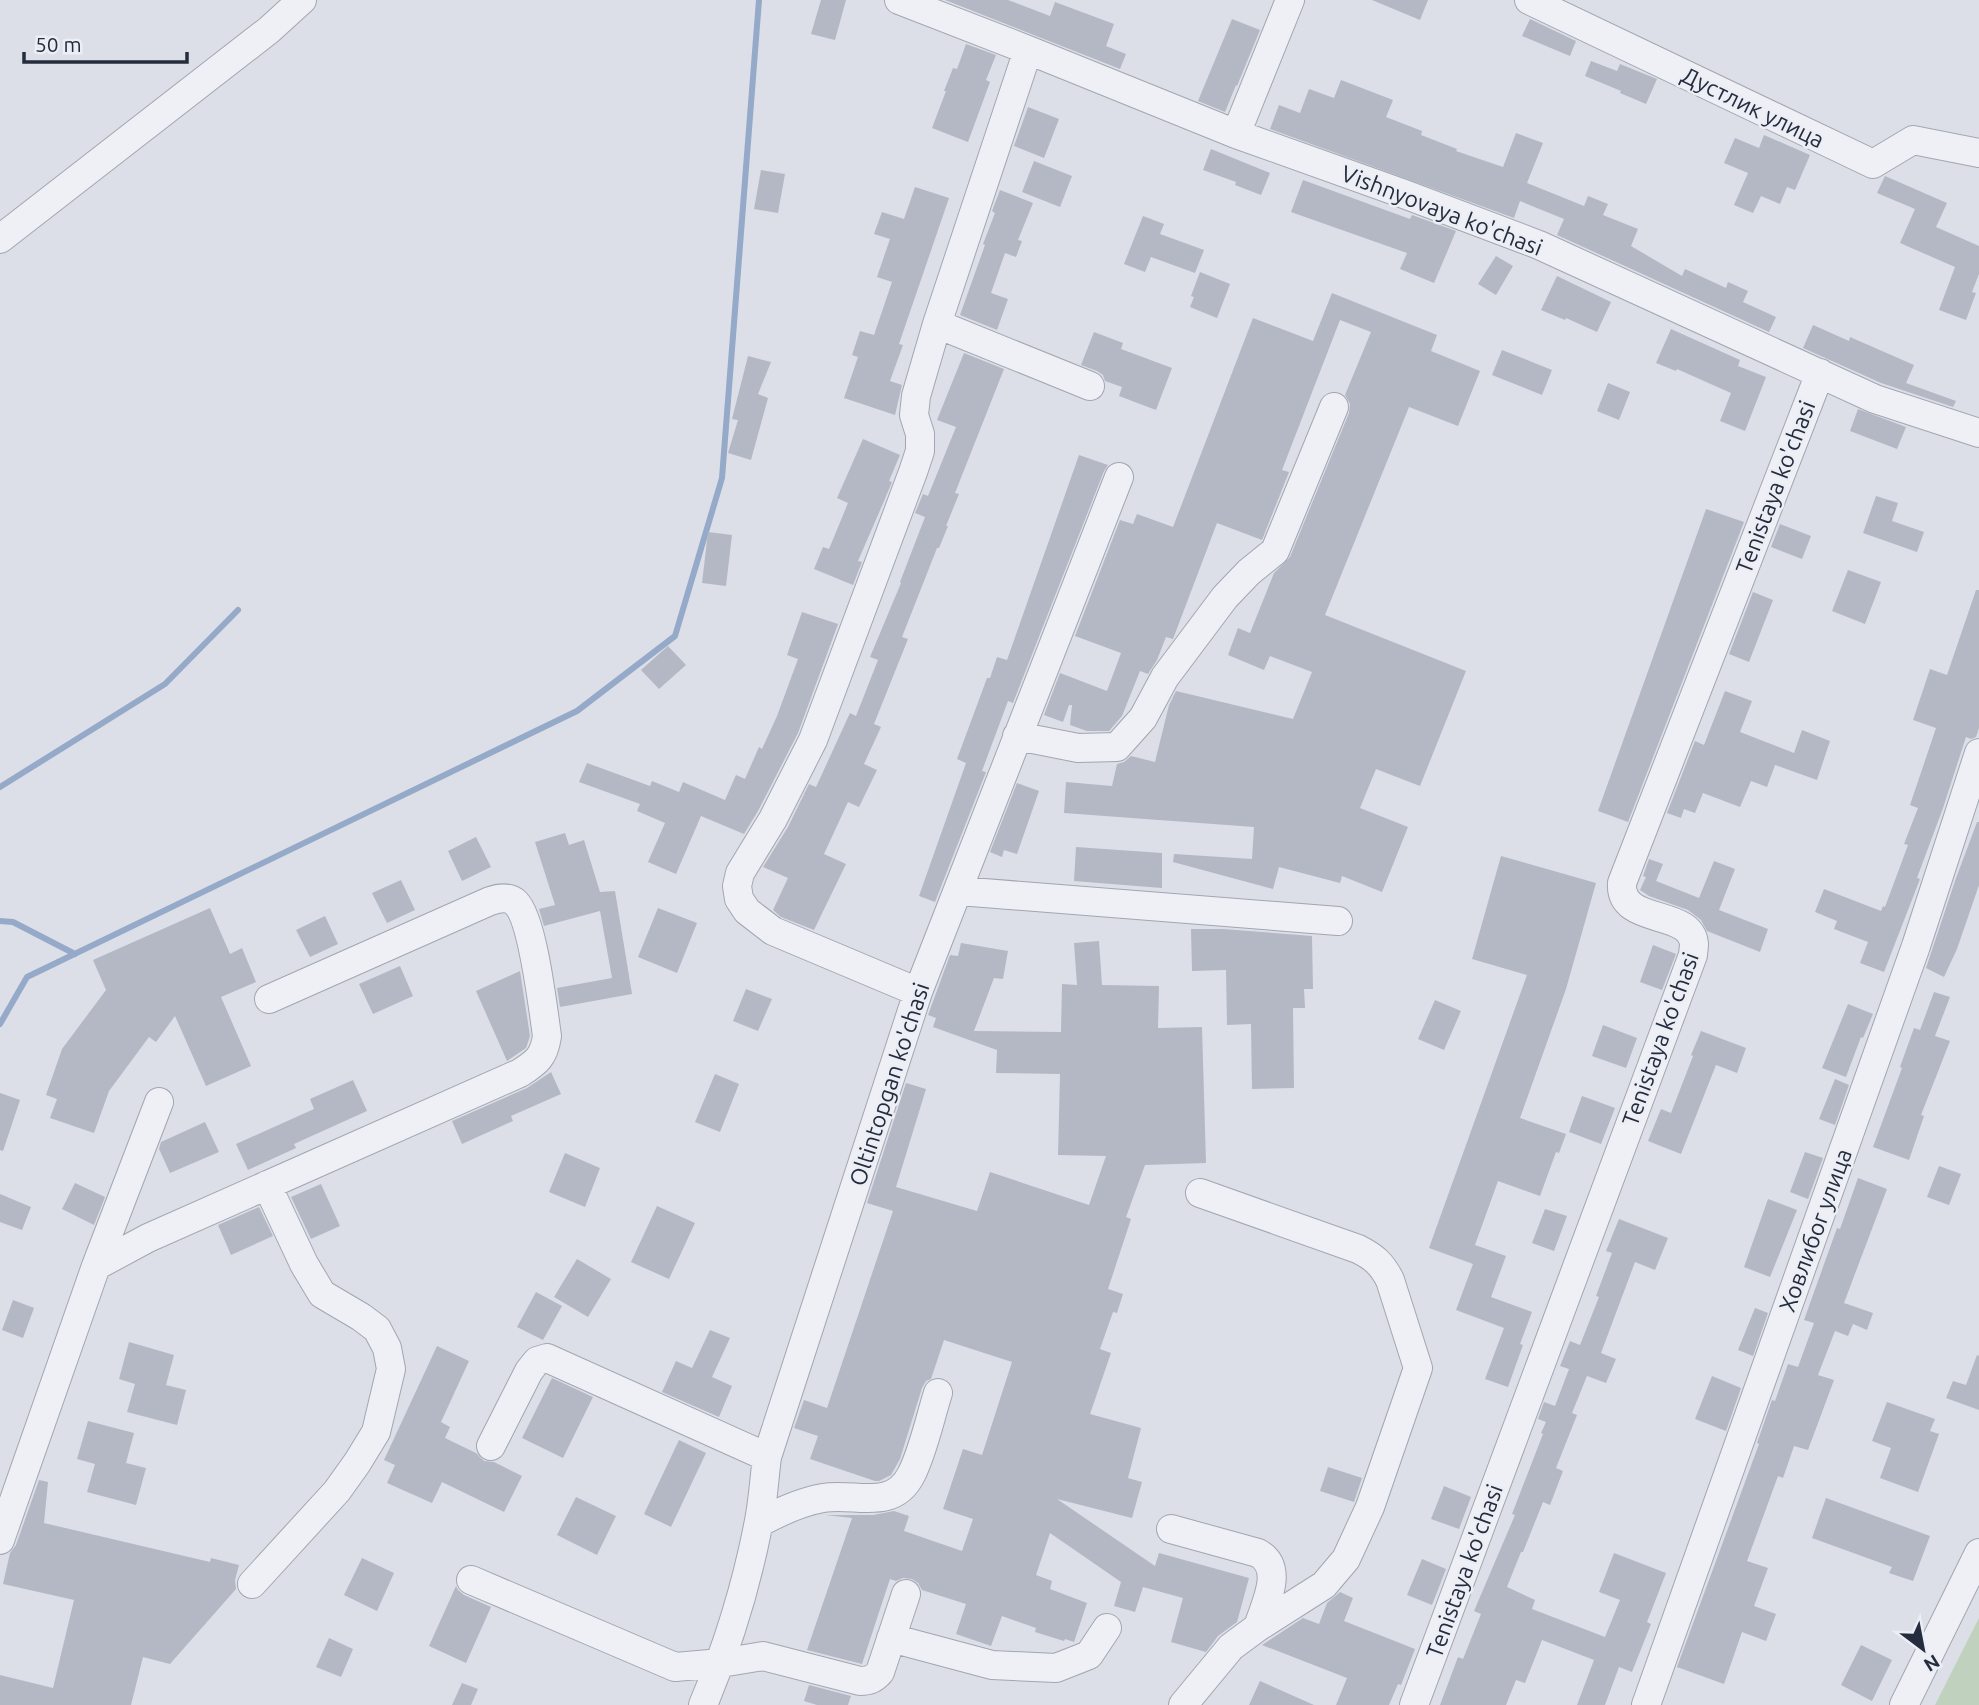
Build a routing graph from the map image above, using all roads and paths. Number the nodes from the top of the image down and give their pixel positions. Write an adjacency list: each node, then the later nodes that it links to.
1 (302, 0): 8 (street)
2 (899, 0): 5 (street, Vishnyovaya ko'chasi)
3 (1290, 0): 6 (street)
4 (1529, 0): 7 (street, Дустлик улица)
5 (1028, 50): 6 (street, Vishnyovaya ko'chasi); 9 (street)
6 (1236, 134): 10 (street, Vishnyovaya ko'chasi)
7 (1979, 153)
8 (0, 239)
9 (937, 324): 11 (street); 19 (street)
10 (1819, 373): 13 (street, Vishnyovaya ko'chasi); 41 (street, Tenistaya ko'chasi)
11 (1090, 386)
12 (1334, 407): 15 (street)
13 (1979, 433)
14 (1119, 477): 15 (street, Oltintopgan ko'chasi)
15 (1017, 736): 17 (street, Oltintopgan ko'chasi)
16 (1979, 752): 42 (street, Ховлибог улица)
17 (959, 891): 18 (street); 19 (street, Oltintopgan ko'chasi)
18 (1338, 921)
19 (918, 992): 27 (street, Oltintopgan ko'chasi)
20 (269, 999): 22 (street)
21 (159, 1102): 24 (street)
22 (267, 1185): 24 (street); 33 (street)
23 (1200, 1193): 35 (street)
24 (96, 1266): 30 (street)
25 (938, 1393): 28 (street)
26 (491, 1446): 27 (street)
27 (767, 1457): 28 (street, Oltintopgan ko'chasi)
28 (759, 1523): 38 (street, Oltintopgan ko'chasi)
29 (1171, 1529): 35 (street)
30 (0, 1541)
31 (1979, 1553): 43 (street)
32 (471, 1580): 38 (street)
33 (252, 1584)
34 (906, 1594): 37 (street)
35 (1258, 1627): 40 (street)
36 (1107, 1628): 37 (street)
37 (891, 1638): 38 (street)
38 (721, 1663): 39 (street, Oltintopgan ko'chasi)
39 (703, 1705)
40 (1183, 1705)
41 (1413, 1705)
42 (1646, 1705)
43 (1904, 1705)

